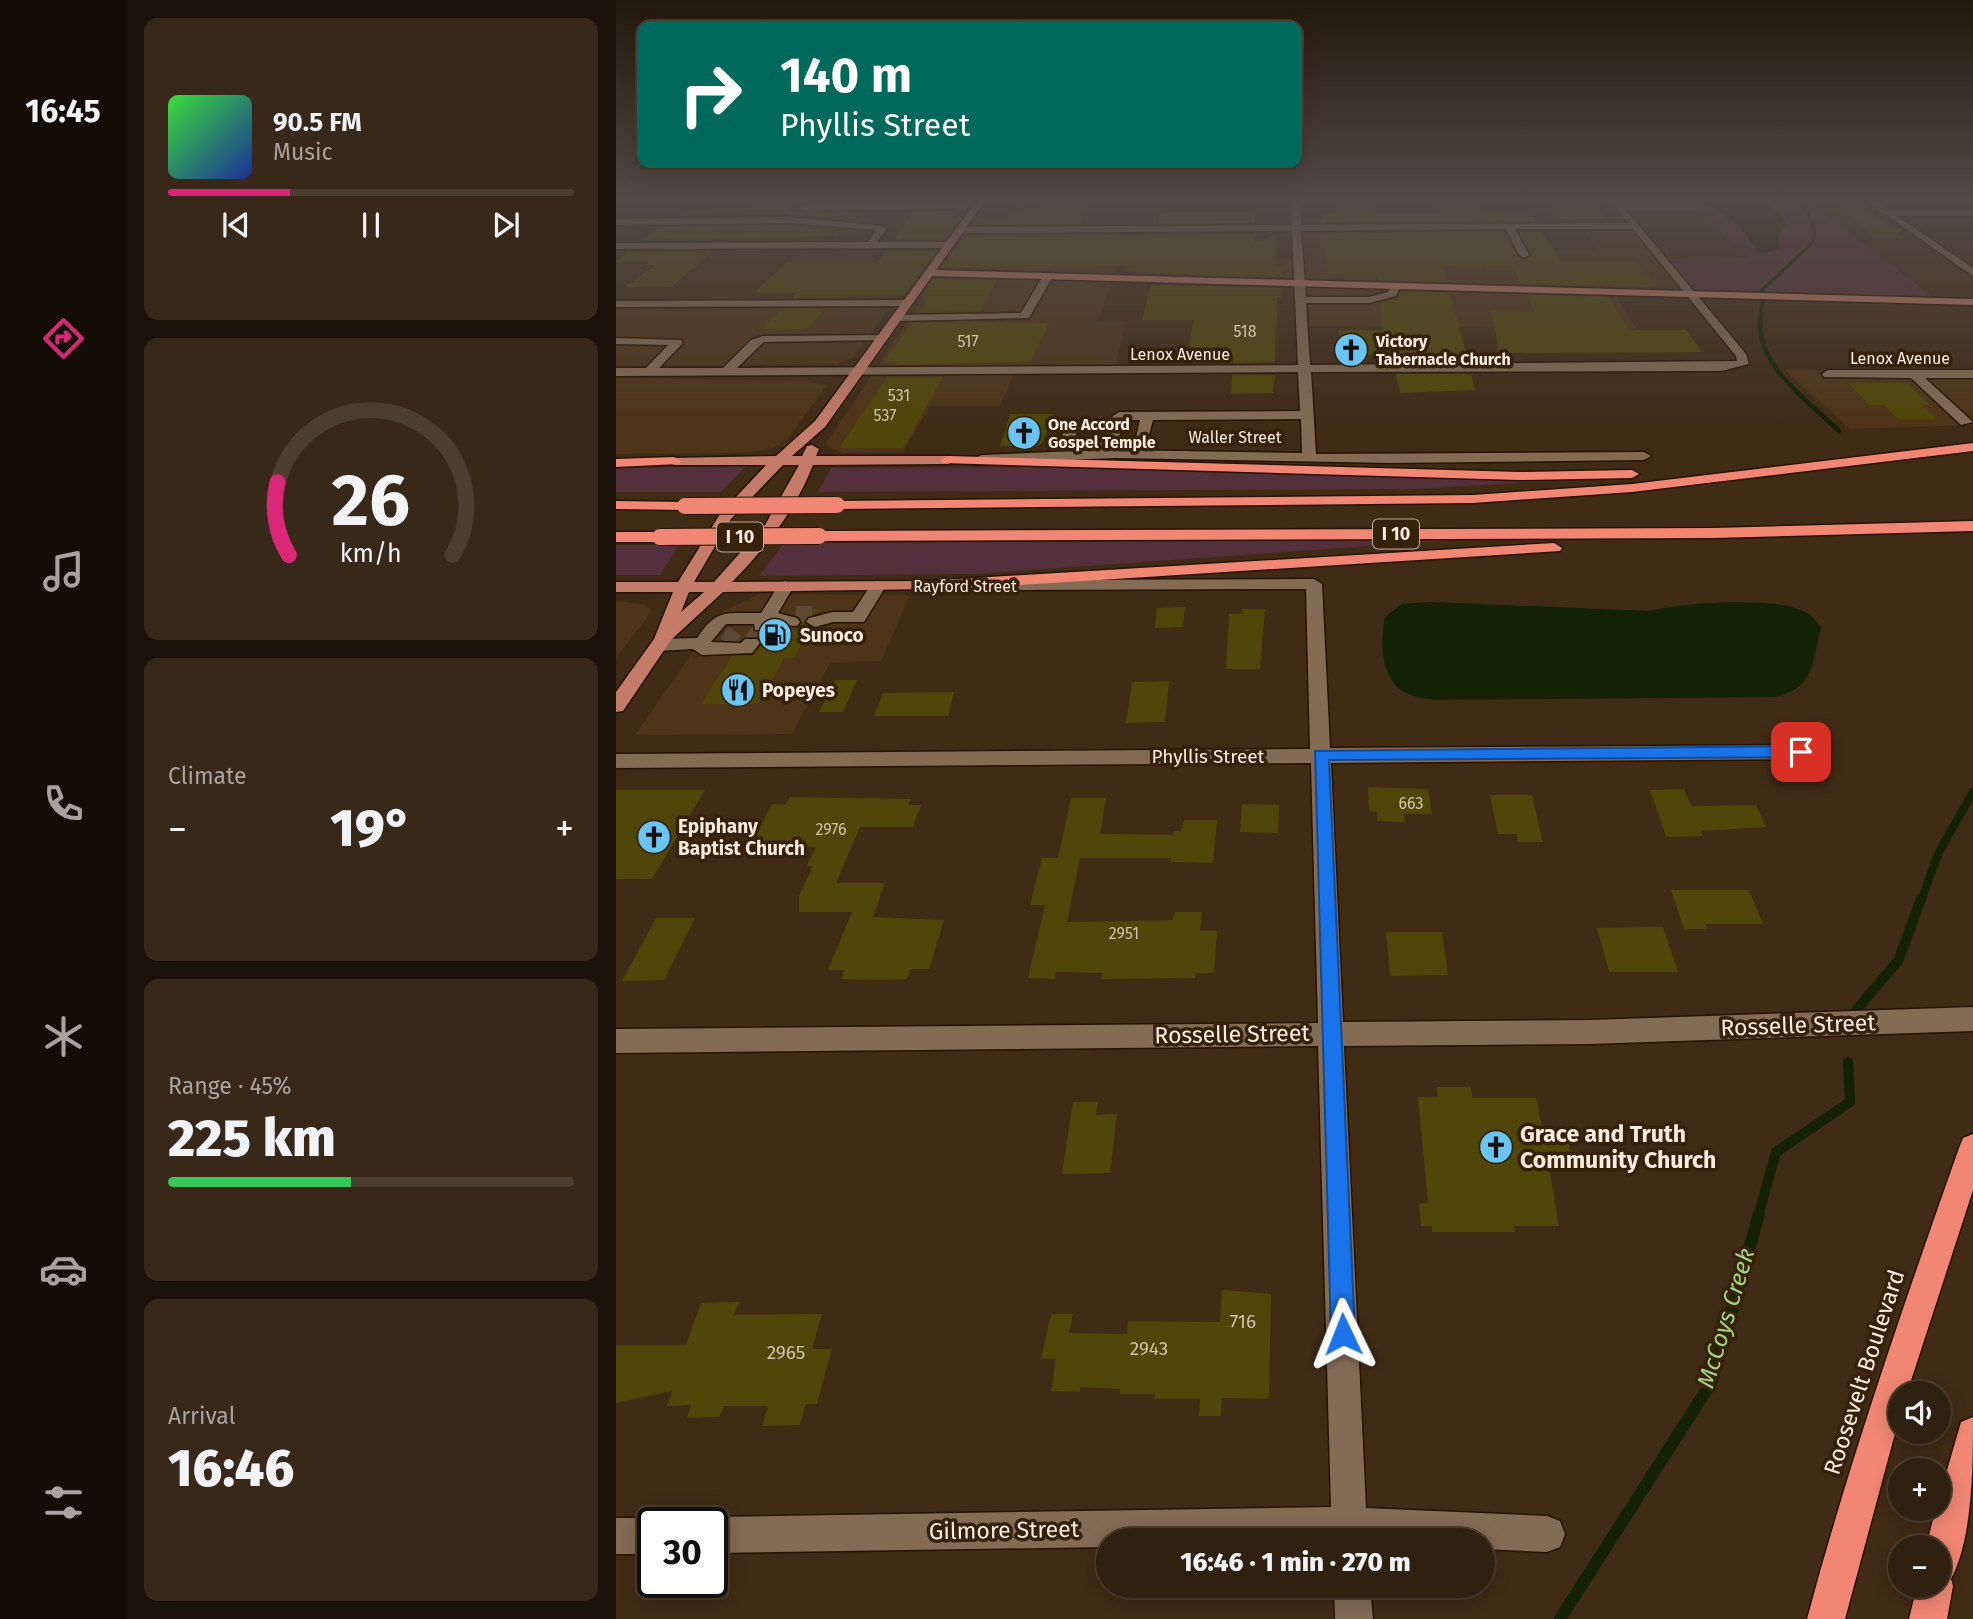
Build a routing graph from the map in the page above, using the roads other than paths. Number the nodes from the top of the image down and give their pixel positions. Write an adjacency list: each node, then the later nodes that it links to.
1 (929, 273): 11 (main road)
2 (951, 274): 5 (main road)
3 (1299, 274): 6 (street)
4 (1676, 274): 8 (street)
5 (1048, 276): 6 (main road); 13 (street)
6 (1300, 283): 7 (main road); 9 (street)
7 (1396, 286): 8 (main road); 9 (street)
8 (1694, 294): 10 (main road); 17 (street, Lenox Avenue)
9 (1301, 300): 17 (street)
10 (1973, 302)
11 (908, 303): 12 (street); 13 (main road)
12 (616, 304)
13 (897, 318): 14 (main road)
14 (882, 338): 15 (street); 18 (main road)
15 (786, 339): 21 (street); 22 (street)
16 (616, 341): 20 (street)
17 (1305, 369): 18 (street, Lenox Avenue); 26 (street)
18 (858, 371): 22 (street, Lenox Avenue); 29 (main road)
19 (616, 372): 20 (street, Lenox Avenue)
20 (649, 372): 21 (street, Lenox Avenue)
21 (727, 372): 22 (street, Lenox Avenue)
22 (756, 372)
23 (1828, 374): 24 (street, Lenox Avenue)
24 (1914, 374): 25 (street, Lenox Avenue); 28 (street)
25 (1973, 374)
26 (1307, 415): 27 (street); 33 (street)
27 (1148, 416): 32 (street); 32 (street)
28 (1966, 422)
29 (820, 424): 35 (main road); 36 (main road)
30 (1072, 427): 32 (street)
31 (1973, 447): 38 (highway, I 10)
32 (1108, 449): 33 (street, Waller Street); 37 (street, Waller Street)
33 (1309, 455): 34 (street, Waller Street)
34 (1644, 456)
35 (778, 460): 36 (main road, Waller Street); 39 (main road, Waller Street); 49 (main road)
36 (809, 460): 37 (main road, Waller Street); 50 (main road)
37 (948, 460): 38 (highway)
38 (1861, 460): 41 (highway, I 10, bridge)
39 (674, 461): 40 (highway)
40 (616, 462)
41 (616, 505)
42 (1973, 526): 43 (highway, I 10)
43 (1713, 533): 44 (highway, I 10, bridge); 47 (highway)
44 (616, 537)
45 (786, 586): 46 (main road, Rayford Street); 50 (main road, Rayford Street); 52 (street)
46 (878, 586): 47 (main road, Rayford Street); 51 (street)
47 (924, 586): 58 (street, Rayford Street)
48 (616, 587): 49 (main road, Rayford Street)
49 (683, 587): 50 (main road, Rayford Street); 54 (main road)
50 (720, 587): 54 (main road)
51 (823, 618)
52 (774, 625): 53 (street); 53 (street)
53 (732, 636): 55 (street); 55 (street)
54 (660, 642): 55 (street); 56 (main road)
55 (703, 643)
56 (616, 706)
57 (1801, 752): 58 (street, Phyllis Street)
58 (1321, 755): 59 (street, Phyllis Street); 61 (street)
59 (616, 761)
60 (1973, 1019): 61 (street, Rosselle Street)
61 (1332, 1033): 62 (street, Rosselle Street); 65 (street)
62 (616, 1041)
63 (1973, 1148): 76 (highway, Roosevelt Boulevard)
64 (1973, 1434): 70 (highway)
65 (1350, 1528)
66 (1096, 1534): 69 (street, Gilmore Street)
67 (1495, 1534): 68 (street, Gilmore Street)
68 (1547, 1534)
69 (728, 1535)
70 (1947, 1535)
71 (616, 1536): 72 (street)
72 (637, 1536)
73 (1352, 1598): 75 (street)
74 (1932, 1598): 77 (highway)
75 (1353, 1619)
76 (1826, 1619)
77 (1928, 1619)

